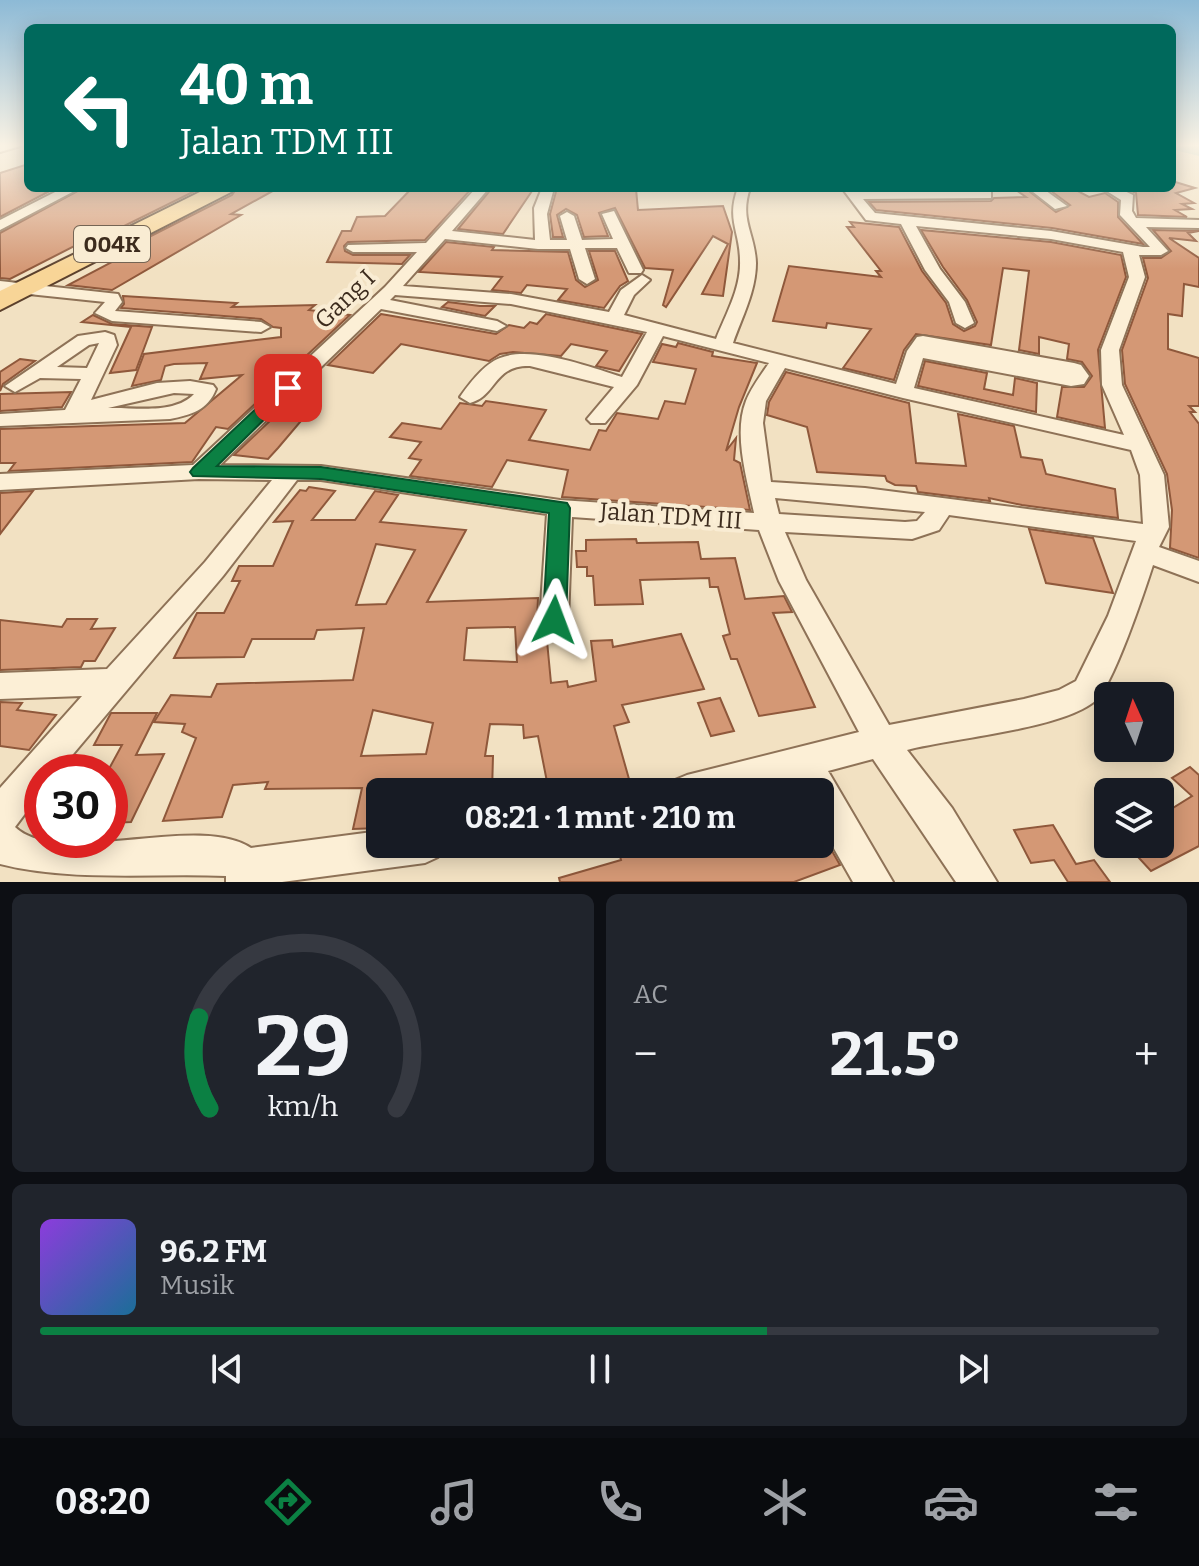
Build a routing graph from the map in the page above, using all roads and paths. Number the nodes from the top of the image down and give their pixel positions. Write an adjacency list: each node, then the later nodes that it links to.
1 (66, 192): 16 (street)
2 (216, 192): 25 (main road, 004K)
3 (479, 192): 17 (street, Gang I)
4 (546, 192): 20 (street)
5 (743, 192): 34 (street)
6 (851, 192): 9 (street); 13 (street)
7 (1040, 192): 10 (street)
8 (1116, 192): 14 (street)
9 (986, 195)
10 (1060, 206)
11 (609, 214): 18 (street)
12 (567, 216): 19 (street)
13 (906, 221): 22 (street); 30 (street)
14 (1134, 222): 15 (street); 22 (street)
15 (1199, 224)
16 (0, 226)
17 (437, 240): 20 (street); 21 (street); 26 (street, Gang I)
18 (622, 243): 19 (street); 29 (street)
19 (575, 244): 20 (street); 23 (street)
20 (538, 245)
21 (353, 248)
22 (1130, 249): 46 (street)
23 (587, 279)
24 (0, 286): 25 (street)
25 (25, 289): 27 (main road, 004K); 32 (street)
26 (391, 290): 28 (street, Gang I); 29 (street)
27 (0, 302)
28 (376, 303): 31 (street); 47 (street, Gang I)
29 (614, 318): 33 (street)
30 (965, 323)
31 (497, 326)
32 (261, 327)
33 (658, 329): 34 (street); 39 (street)
34 (723, 345): 36 (street)
35 (916, 351): 35 (street); 41 (street)
36 (779, 362): 41 (street); 50 (street)
37 (37, 372): 38 (street); 38 (street); 40 (street)
38 (94, 374): 43 (street)
39 (627, 385): 42 (street); 44 (street)
40 (15, 386)
41 (903, 392): 46 (street)
42 (470, 397)
43 (74, 414): 43 (street); 45 (street)
44 (598, 419)
45 (0, 420)
46 (1140, 445): 54 (street)
47 (199, 472): 48 (street, Jalan TDM III); 49 (street, Jalan TDM III)
48 (291, 472): 52 (street, Jalan TDM III); 57 (street)
49 (0, 482)
50 (762, 489): 51 (street); 53 (street)
51 (938, 505): 53 (street, Jalan TDM III); 54 (street)
52 (560, 508): 53 (street, Jalan TDM III); 56 (street)
53 (768, 522): 59 (street)
54 (1145, 550): 55 (street); 59 (street)
55 (1199, 572)
56 (554, 620)
57 (117, 682): 58 (street); 62 (street)
58 (0, 686)
59 (882, 744): 60 (street); 67 (street)
60 (803, 762): 61 (street); 66 (street)
61 (741, 778)
62 (0, 819)
63 (0, 838): 65 (street)
64 (366, 854): 65 (street)
65 (246, 875)
66 (874, 882)
67 (978, 882)

